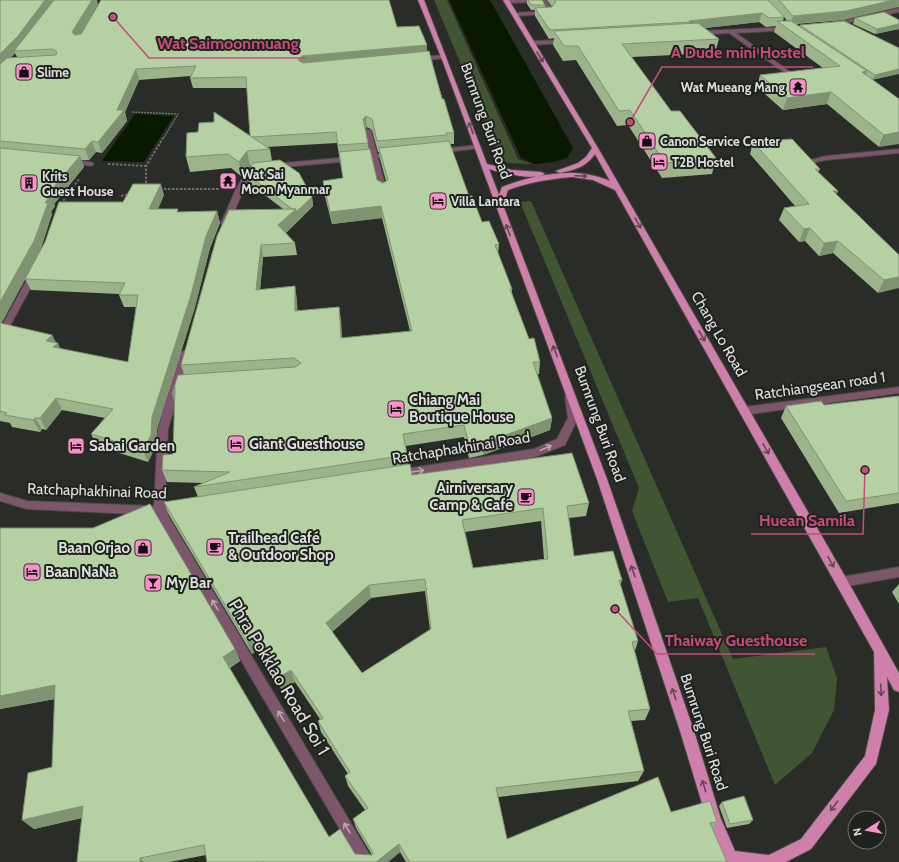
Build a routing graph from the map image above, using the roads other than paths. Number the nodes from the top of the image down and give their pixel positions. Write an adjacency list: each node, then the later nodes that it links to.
1 (422, 1): 15 (main road, Bumrung Buri Road)
2 (506, 1): 4 (main road, Chang Lo Road); 4 (street)
3 (899, 10): 6 (street)
4 (514, 14): 14 (main road, Chang Lo Road)
5 (784, 22): 9 (street)
6 (843, 22): 7 (street); 8 (street)
7 (828, 24)
8 (850, 26)
9 (789, 28): 10 (street); 11 (street)
10 (796, 30)
11 (730, 31): 12 (street); 17 (street)
12 (693, 34)
13 (575, 40): 14 (street)
14 (532, 42): 20 (main road, Chang Lo Road, one-way to 20)
15 (444, 57): 16 (street); 19 (main road, Bumrung Buri Road, one-way to 15)
16 (410, 59)
17 (791, 75)
18 (368, 130): 24 (street)
19 (478, 147): 21 (street); 27 (main road, Bumrung Buri Road)
20 (595, 148): 27 (main road); 29 (main road, Chang Lo Road)
21 (435, 151)
22 (899, 151): 28 (street)
23 (397, 154): 24 (street)
24 (375, 156): 30 (street); 32 (street)
25 (60, 161): 26 (street)
26 (91, 164)
27 (484, 165): 31 (main road, Bumrung Buri Road)
28 (820, 179)
29 (618, 189): 31 (main road, one-way to 29); 38 (main road, Chang Lo Road, one-way to 38)
30 (383, 192)
31 (499, 205): 36 (main road, Bumrung Buri Road, one-way to 31)
32 (223, 228)
33 (38, 267): 34 (street)
34 (0, 337)
35 (188, 343): 42 (street)
36 (569, 388): 39 (street, Ratchaphakhinai Road, one-way to 36); 47 (main road, Bumrung Buri Road, one-way to 36)
37 (899, 390): 38 (street, Ratchiangsean road 1)
38 (744, 411): 44 (main road, Chang Lo Road, one-way to 44)
39 (386, 476)
40 (0, 497): 42 (street, Ratchaphakhinai Road)
41 (190, 506): 42 (street, Ratchaphakhinai Road)
42 (158, 511): 48 (street, Phra Pokklao Road Soi 1, one-way to 42)
43 (899, 572): 44 (street)
44 (842, 582): 45 (main road, Chang Lo Road)
45 (880, 651): 46 (main road, Chang Lo Road); 49 (main road, one-way to 49)
46 (899, 686)
47 (731, 860): 49 (main road)
48 (367, 862)
49 (769, 862)

